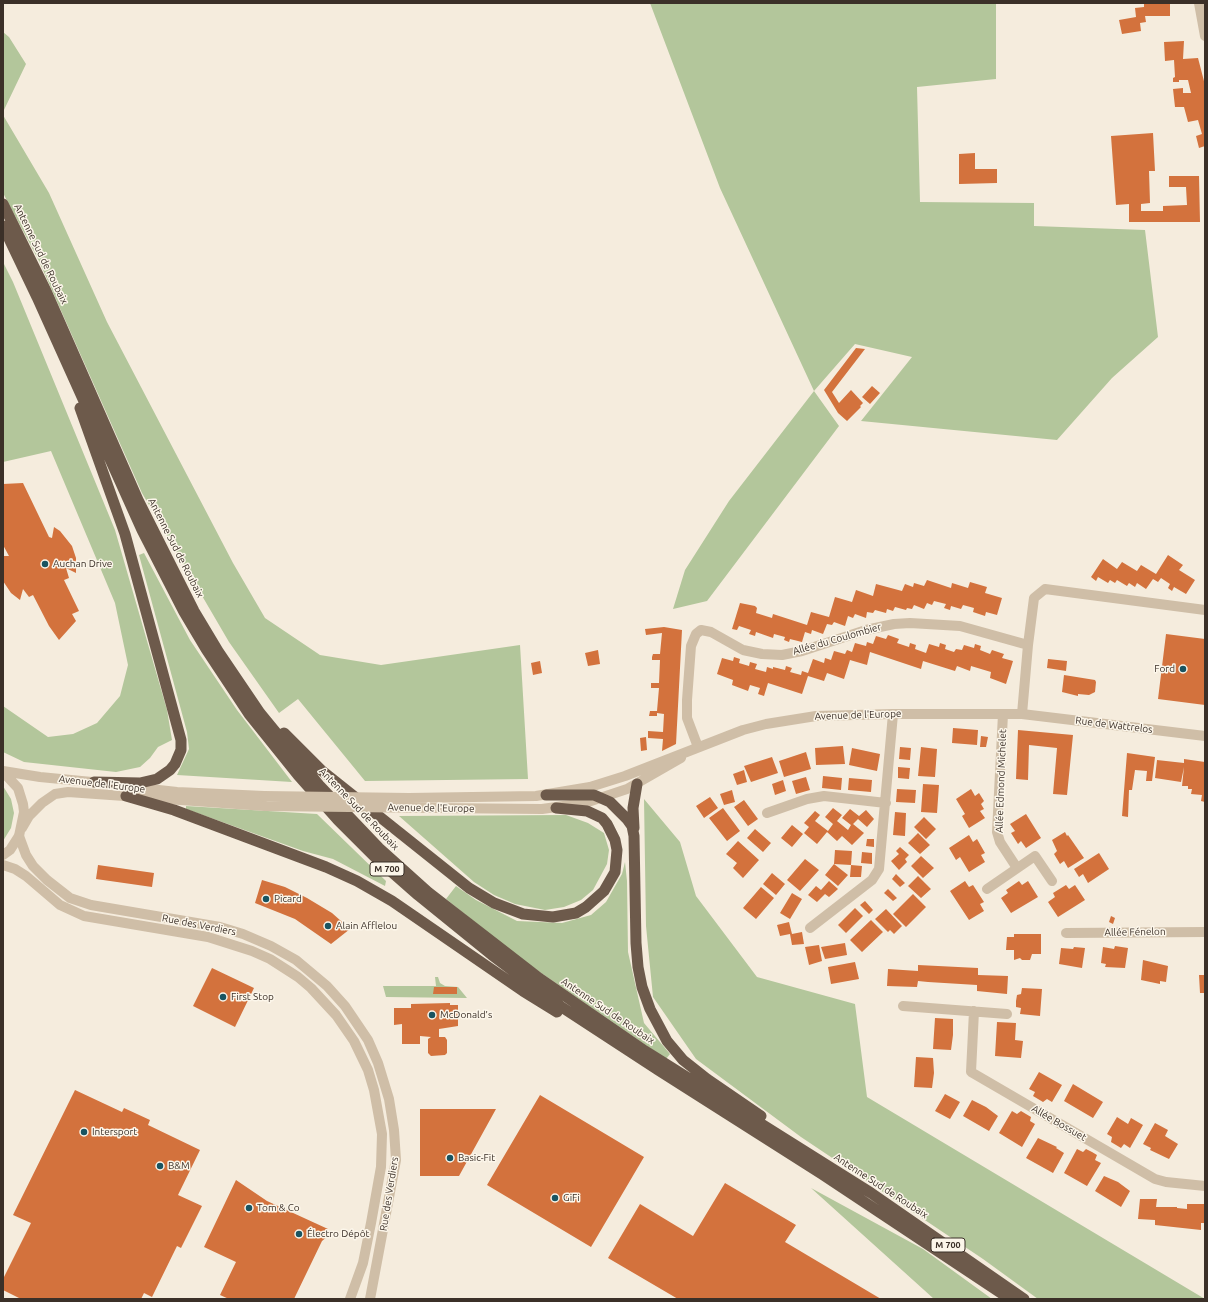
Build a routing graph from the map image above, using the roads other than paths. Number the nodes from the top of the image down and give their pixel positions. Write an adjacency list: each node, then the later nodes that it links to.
1 (1199, 3): 2 (street)
2 (1205, 36)
3 (3, 204): 8 (highway, Antenne Sud de Roubaix / M 700)
4 (3, 226): 5 (highway, Antenne Sud de Roubaix / M 700)
5 (37, 297): 15 (highway); 37 (highway, Antenne Sud de Roubaix / M 700)
6 (1205, 610): 7 (street)
7 (1028, 645): 11 (street); 13 (street, Allée du Coulombier)
8 (232, 671): 22 (highway); 38 (highway, Antenne Sud de Roubaix / M 700)
9 (893, 714): 10 (street, Avenue de l'Europe); 13 (street, Avenue de l'Europe); 21 (street)
10 (1003, 714): 11 (street, Avenue de l'Europe); 28 (street, Allée Edmond Michelet)
11 (1022, 714): 12 (street, Rue de Wattrelos)
12 (1205, 736)
13 (698, 747): 16 (street, Avenue de l'Europe); 17 (street, Avenue de l'Europe)
14 (3, 771): 15 (street, Avenue de l'Europe); 24 (street)
15 (94, 782): 20 (street, Avenue de l'Europe)
16 (637, 784): 19 (street, Avenue de l'Europe); 25 (highway)
17 (546, 795): 19 (highway); 20 (street, Avenue de l'Europe, bridge)
18 (126, 796): 20 (street, Avenue de l'Europe); 24 (street, Avenue de l'Europe); 37 (highway)
19 (604, 798): 22 (street, Avenue de l'Europe); 25 (highway)
20 (264, 801): 22 (street, Avenue de l'Europe, bridge)
21 (886, 803): 23 (street); 31 (street)
22 (556, 808)
23 (767, 812)
24 (21, 832): 26 (street, Avenue de l'Europe); 41 (street, Rue des Verdiers)
25 (634, 836): 38 (highway)
26 (3, 856)
27 (3, 865): 40 (street, Rue des Verdiers)
28 (1017, 868): 29 (street); 30 (street)
29 (1052, 881)
30 (987, 888)
31 (810, 928)
32 (1205, 932): 33 (street, Allée Fénelon)
33 (1066, 933)
34 (903, 1006): 35 (street)
35 (974, 1011): 36 (street); 39 (street, Allée Bossuet)
36 (1007, 1014)
37 (658, 1070): 42 (highway, Antenne Sud de Roubaix / M 700)
38 (807, 1153): 43 (highway, Antenne Sud de Roubaix / M 700)
39 (1205, 1186)
40 (350, 1299)
41 (370, 1299)
42 (1010, 1299)
43 (1024, 1299)

